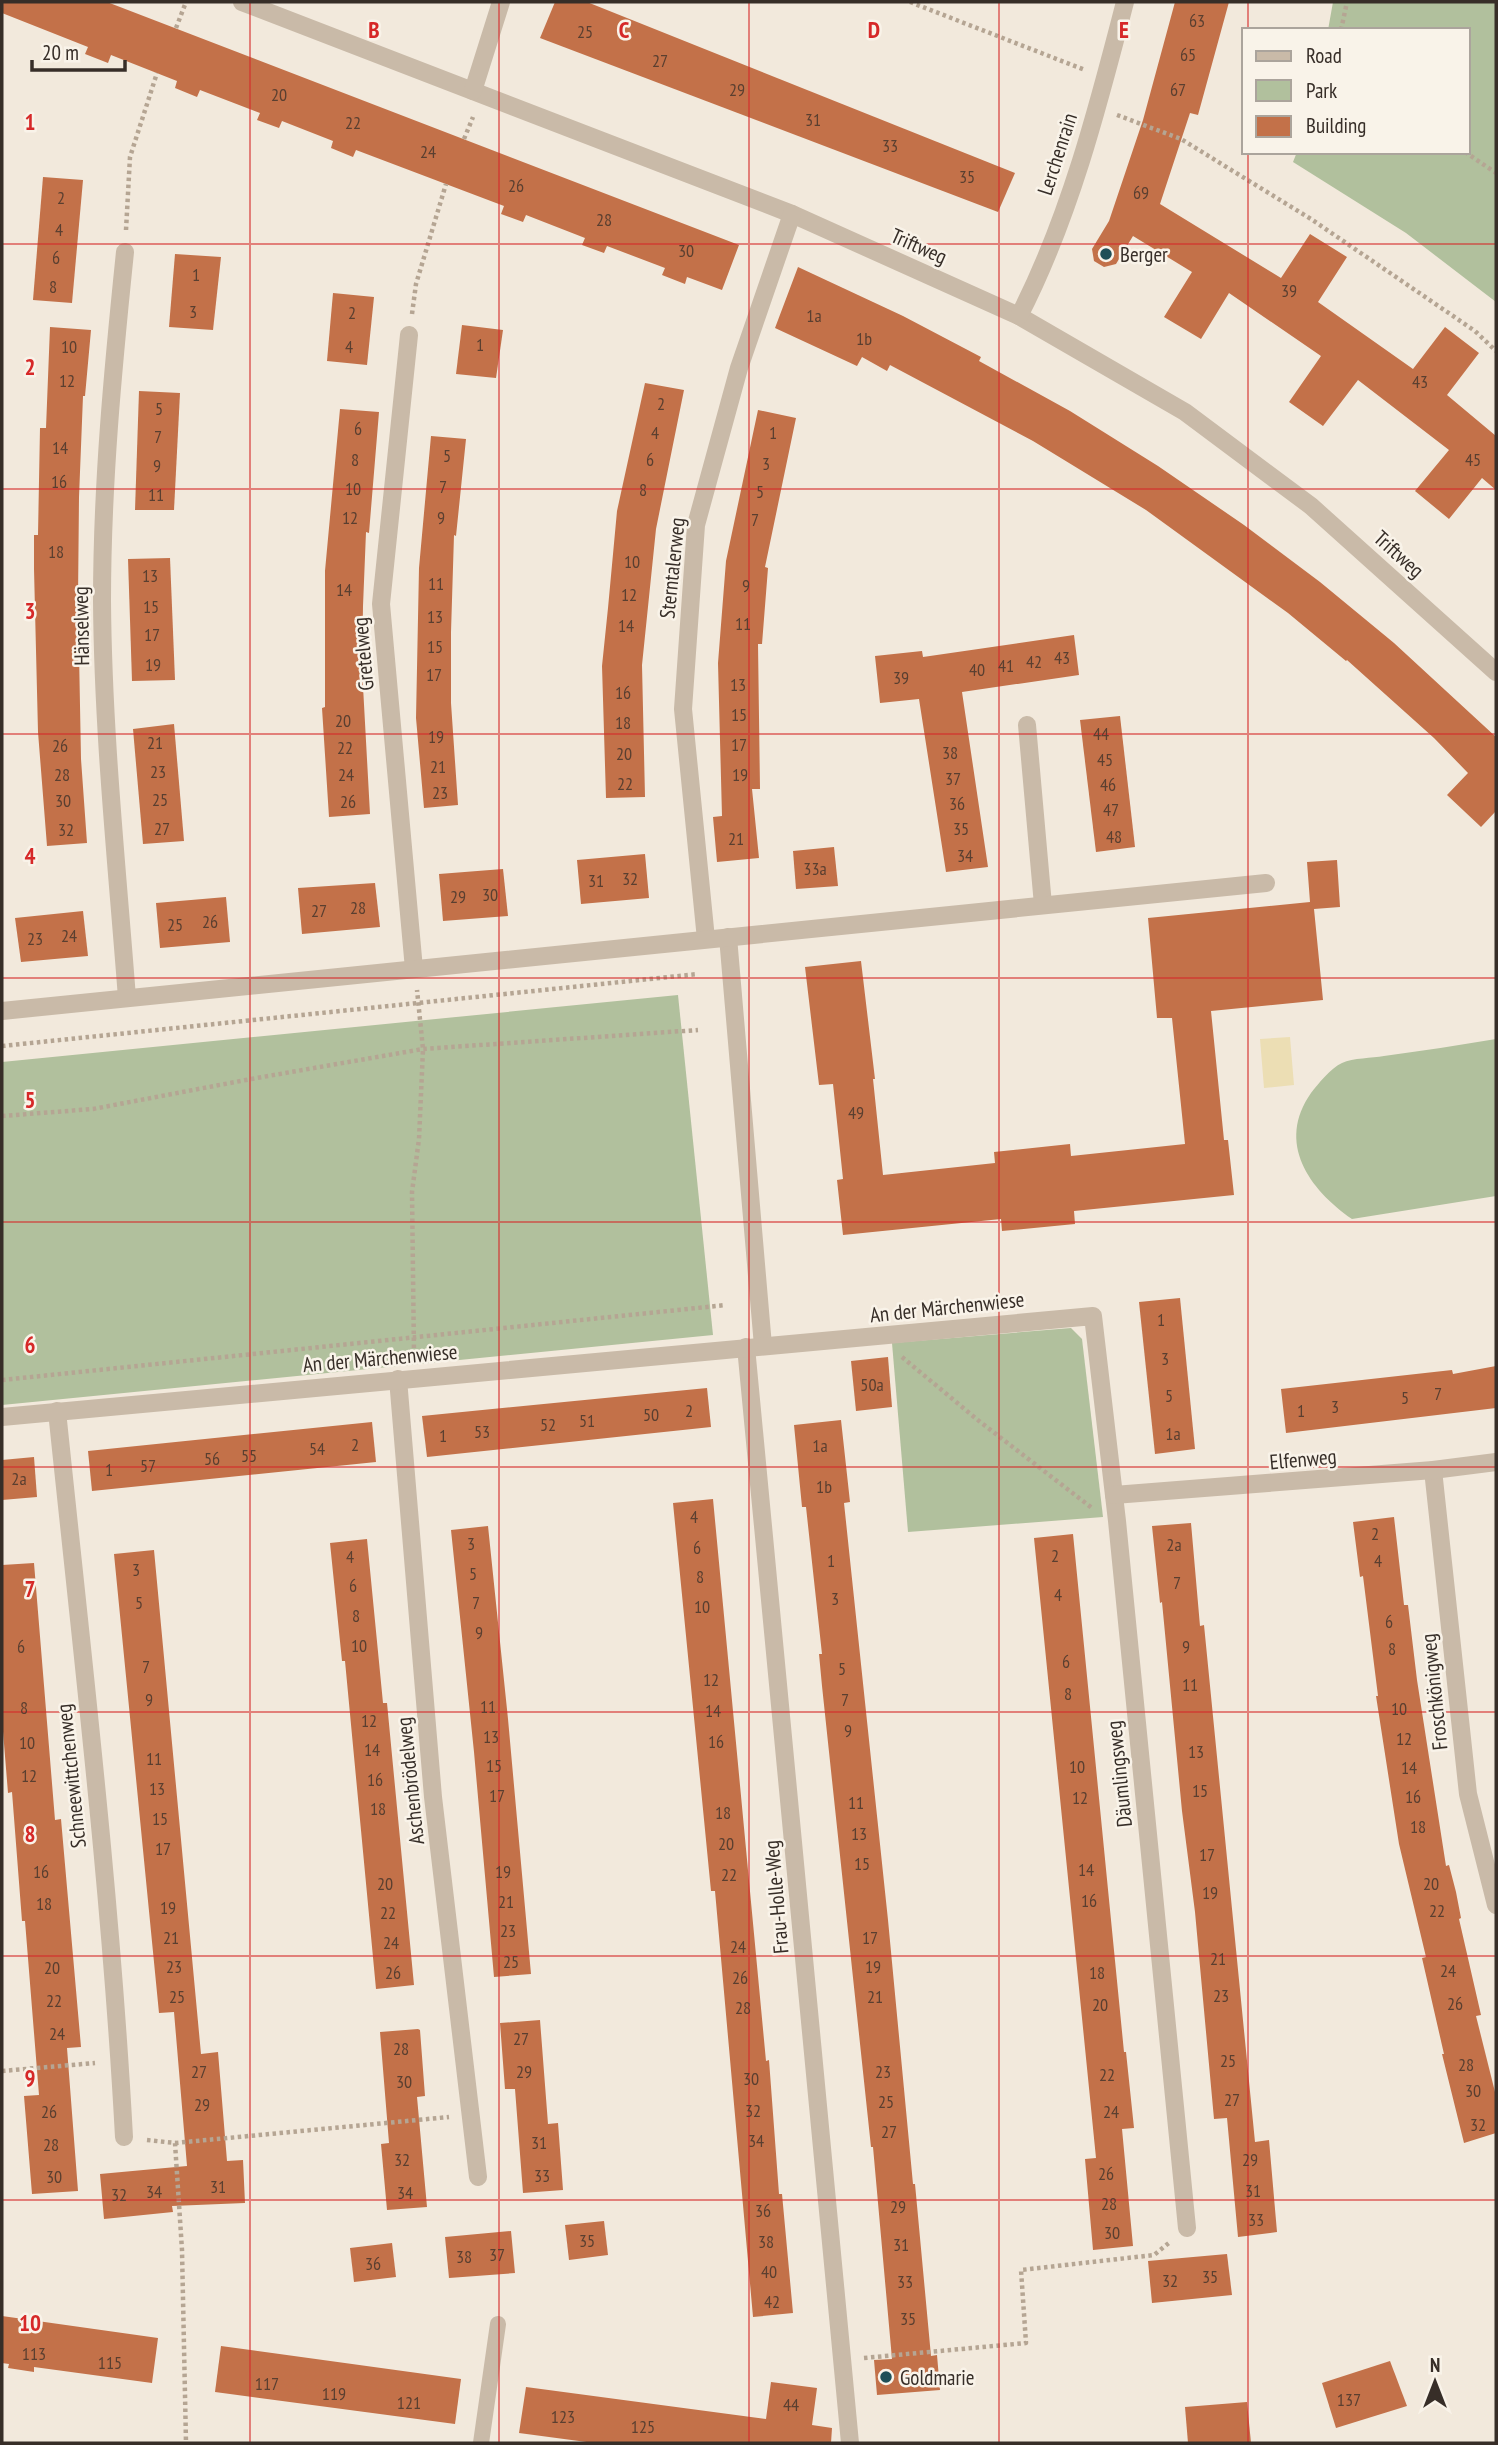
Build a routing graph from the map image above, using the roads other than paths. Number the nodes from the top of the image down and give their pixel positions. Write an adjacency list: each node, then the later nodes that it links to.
1 (242, 2): 4 (street, Triftweg)
2 (501, 2): 4 (street)
3 (1125, 2): 7 (street, Lerchenrain)
4 (473, 91): 5 (street, Triftweg)
5 (792, 214): 7 (street, Triftweg); 14 (street, Sterntalerweg)
6 (125, 252): 16 (street, Hänselweg)
7 (1019, 316): 9 (street, Triftweg)
8 (408, 335): 15 (street, Gretelweg)
9 (1496, 672)
10 (1027, 725): 12 (street)
11 (1266, 883): 12 (street)
12 (1043, 905): 13 (street)
13 (728, 937): 14 (street); 19 (street)
14 (706, 939): 15 (street)
15 (414, 969): 16 (street)
16 (127, 998): 17 (street)
17 (2, 1012)
18 (1093, 1316): 19 (street, An der Märchenwiese); 25 (street, Däumlingsweg)
19 (754, 1347): 20 (street, An der Märchenwiese); 32 (street, Frau-Holle-Weg)
20 (406, 1378): 21 (street, An der Märchenwiese); 28 (street, Aschenbrödelweg)
21 (57, 1411): 22 (street, An der Märchenwiese); 27 (street, Schneewittchenweg)
22 (2, 1417)
23 (1496, 1461): 24 (street, Elfenweg)
24 (1433, 1471): 25 (street, Elfenweg); 26 (street, Froschkönigweg)
25 (1114, 1500): 29 (street, Däumlingsweg)
26 (1496, 1905)
27 (124, 2137)
28 (478, 2177)
29 (1187, 2228)
30 (498, 2324): 31 (lane)
31 (481, 2443)
32 (850, 2443)

